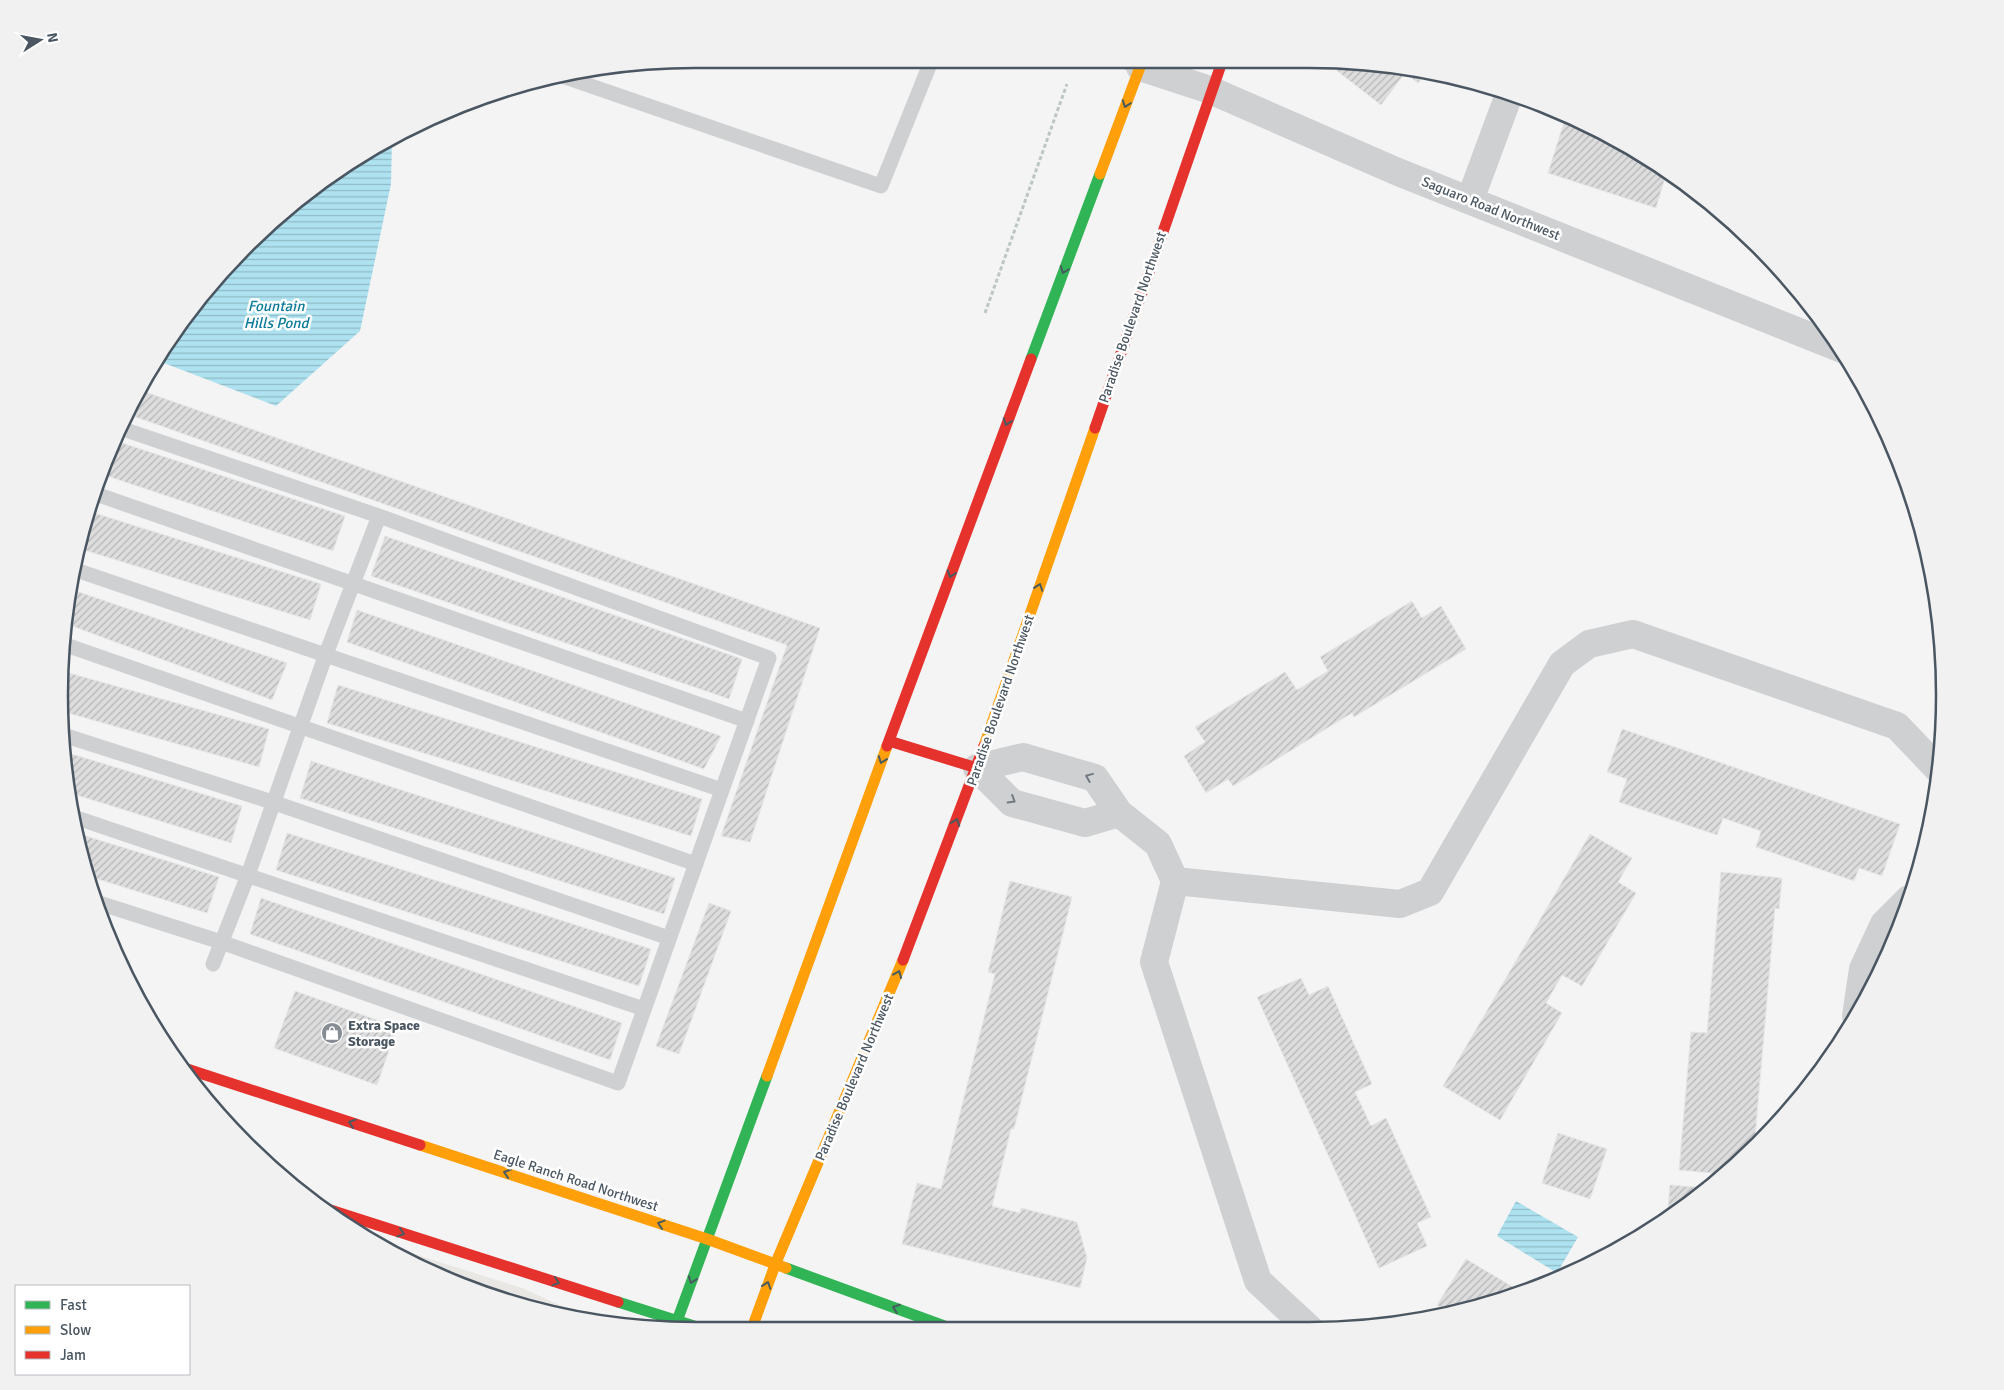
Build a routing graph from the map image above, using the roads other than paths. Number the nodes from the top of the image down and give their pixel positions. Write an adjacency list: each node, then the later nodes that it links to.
1 (928, 68): 5 (lane)
2 (1130, 68): 20 (street, one-way to 20)
3 (1152, 68): 6 (street, Saguaro Road Northwest)
4 (1219, 68): 6 (street, Paradise Boulevard Northwest)
5 (573, 80)
6 (1210, 90): 8 (street, Saguaro Road Northwest); 22 (street, Paradise Boulevard Northwest, one-way to 6)
7 (1507, 100): 8 (street)
8 (1470, 200): 9 (street, Saguaro Road Northwest)
9 (1830, 344)
10 (126, 430): 12 (lane)
11 (100, 495): 14 (lane)
12 (379, 516): 14 (lane); 17 (lane)
13 (80, 571): 16 (lane)
14 (354, 583): 16 (lane); 17 (lane)
15 (70, 646): 18 (lane)
16 (326, 654): 18 (lane); 23 (lane)
17 (747, 721): 23 (lane)
18 (300, 726): 24 (lane); 27 (lane)
19 (69, 737): 24 (lane)
20 (888, 741): 22 (street); 39 (street, one-way to 39)
21 (1932, 764): 29 (street)
22 (977, 768): 25 (street, one-way to 25); 25 (street, one-way to 22); 40 (street, Paradise Boulevard Northwest, one-way to 22)
23 (722, 790): 27 (lane)
24 (272, 802): 28 (lane); 32 (lane)
25 (1119, 813): 29 (street)
26 (80, 819): 28 (lane)
27 (696, 864): 32 (lane)
28 (248, 875): 33 (lane); 36 (lane)
29 (1175, 881): 45 (street)
30 (104, 905): 33 (lane)
31 (1898, 910): 35 (street)
32 (669, 938): 36 (lane)
33 (221, 942): 34 (lane); 36 (lane)
34 (213, 964)
35 (1859, 997)
36 (644, 1009)
37 (192, 1071): 39 (street, Eagle Ranch Road Northwest, one-way to 37)
38 (342, 1214): 41 (street, one-way to 41)
39 (708, 1239): 40 (street, Eagle Ranch Road Northwest); 42 (street, one-way to 42)
40 (774, 1264): 43 (street, Paradise Boulevard Northwest, one-way to 40); 44 (street, Eagle Ranch Road Northwest, one-way to 40)
41 (665, 1321)
42 (677, 1322)
43 (754, 1322)
44 (934, 1322)
45 (1302, 1322)

